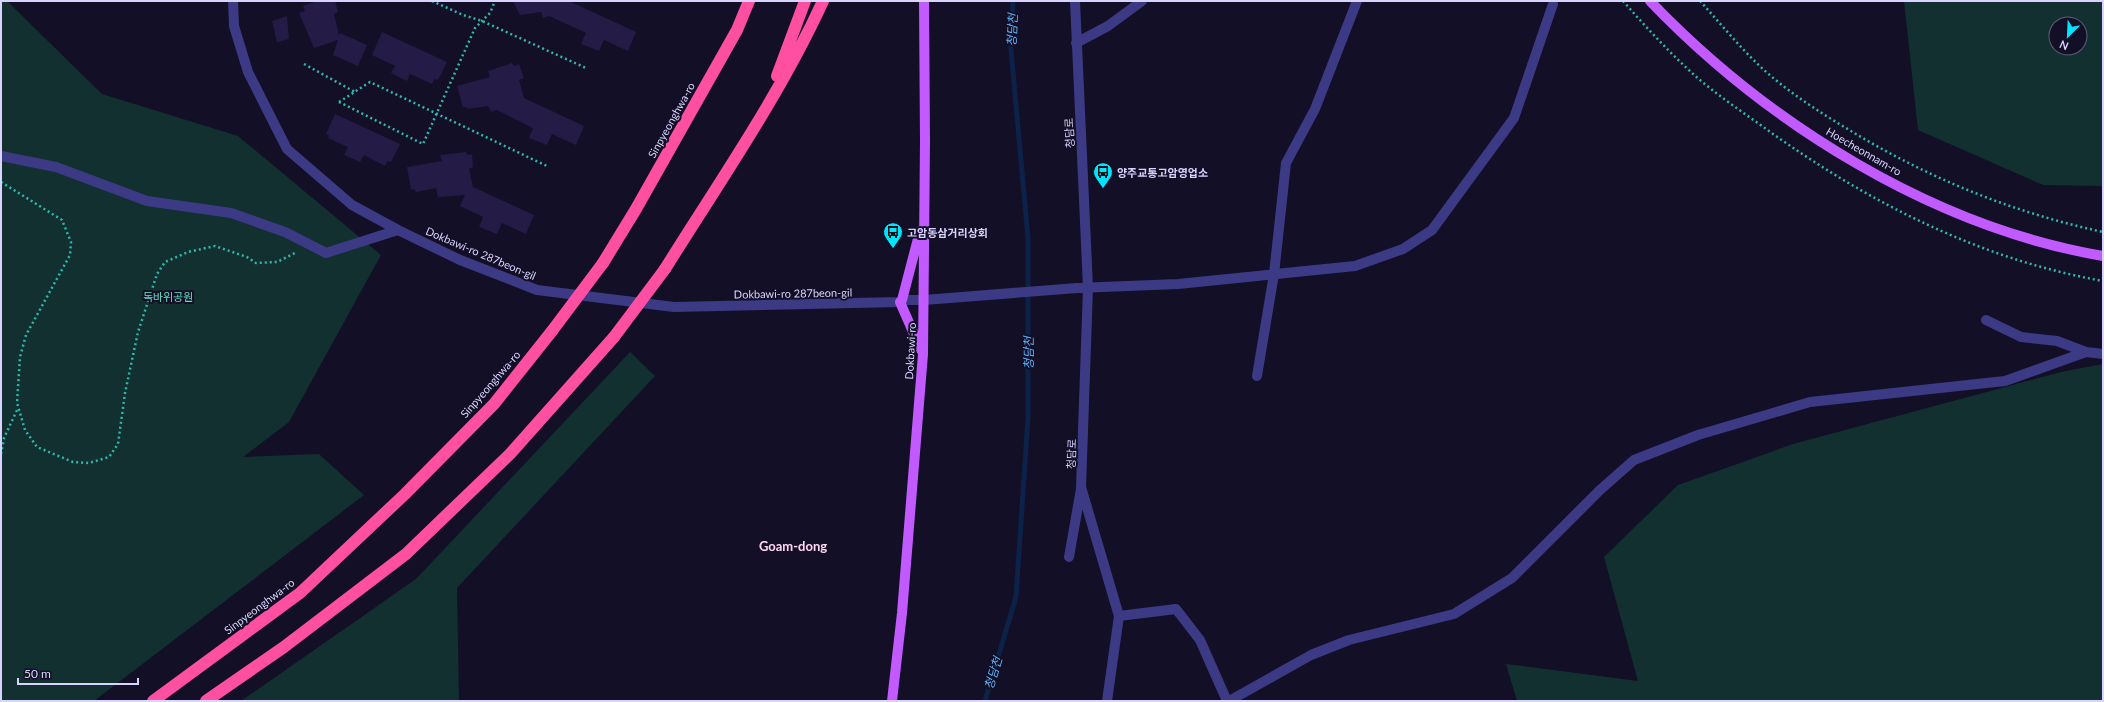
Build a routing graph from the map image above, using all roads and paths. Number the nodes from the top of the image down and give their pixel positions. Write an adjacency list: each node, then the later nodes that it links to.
1 (233, 1): 25 (street, Dokbawi-ro 287beon-gil)
2 (432, 1): 14 (path)
3 (495, 1): 14 (path)
4 (749, 1): 43 (highway, Sinpyeonghwa-ro, bridge)
5 (805, 1): 19 (highway)
6 (823, 1): 19 (highway)
7 (924, 1): 24 (main road, Dokbawi-ro)
8 (1074, 1): 15 (street, 청담로)
9 (1142, 1): 15 (street)
10 (1357, 1): 29 (street)
11 (1650, 1): 28 (main road, Hoecheonnam-ro)
12 (1700, 1): 26 (path)
13 (1554, 4): 29 (street)
14 (482, 20): 17 (path); 20 (path)
15 (1076, 43): 30 (street, 청담로)
16 (304, 64): 18 (path)
17 (586, 68)
18 (355, 92): 20 (path); 20 (path)
19 (766, 107): 44 (highway, bridge)
20 (436, 114): 22 (path)
21 (1, 156): 27 (street)
22 (549, 167)
23 (1, 182): 38 (path)
24 (923, 217): 31 (main road, Dokbawi-ro); 32 (main road)
25 (398, 230): 27 (street); 32 (street, Dokbawi-ro 287beon-gil)
26 (2103, 232)
27 (310, 245): 38 (path)
28 (2103, 256)
29 (1274, 274): 30 (street); 37 (street)
30 (1088, 288): 31 (street); 40 (street, 청담로)
31 (924, 300): 32 (street, Dokbawi-ro 287beon-gil); 35 (main road, Dokbawi-ro)
32 (901, 301): 35 (main road)
33 (1986, 320): 34 (street)
34 (2086, 352): 36 (street); 47 (street)
35 (923, 354): 45 (main road, Dokbawi-ro)
36 (2103, 354)
37 (1256, 376)
38 (18, 408): 39 (path)
39 (1, 454)
40 (1081, 487): 41 (street); 42 (street, 청담로)
41 (1069, 557)
42 (1119, 616): 46 (street, 청담로); 47 (street)
43 (153, 701)
44 (206, 701)
45 (892, 701)
46 (1107, 701)
47 (1228, 701)

